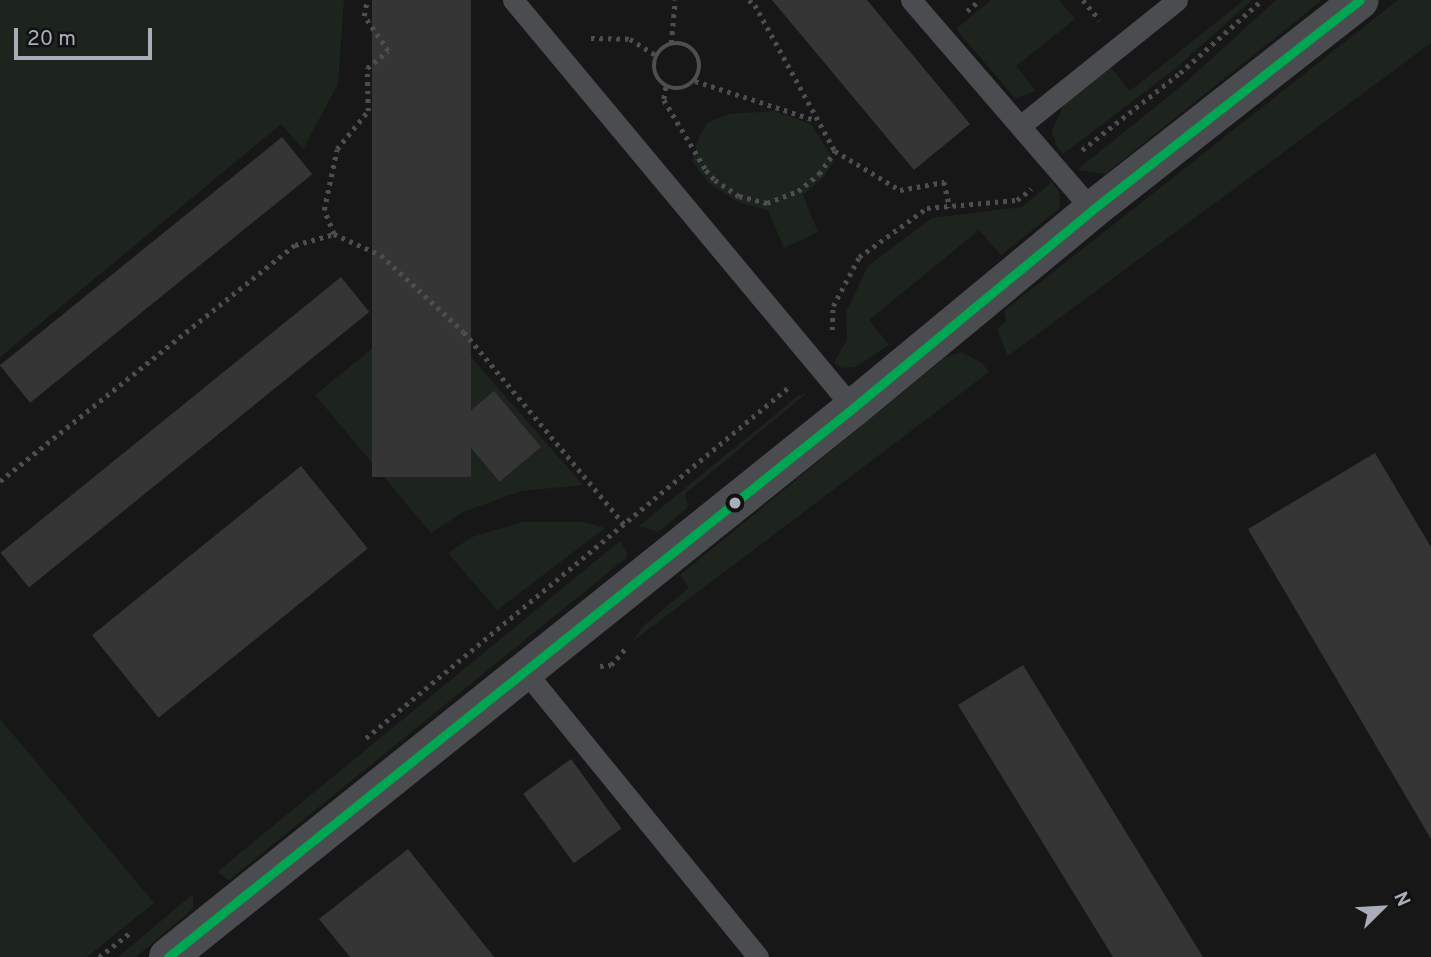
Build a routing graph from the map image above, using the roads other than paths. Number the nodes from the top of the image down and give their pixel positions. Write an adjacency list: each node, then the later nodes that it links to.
1 (513, 0): 7 (lane)
2 (911, 0): 5 (lane)
3 (1177, 0): 5 (lane)
4 (1359, 0): 6 (street)
5 (1020, 126): 6 (lane)
6 (1091, 210): 7 (street)
7 (853, 408): 8 (street)
8 (524, 670): 9 (street); 10 (lane)
9 (168, 957)
10 (758, 957)

